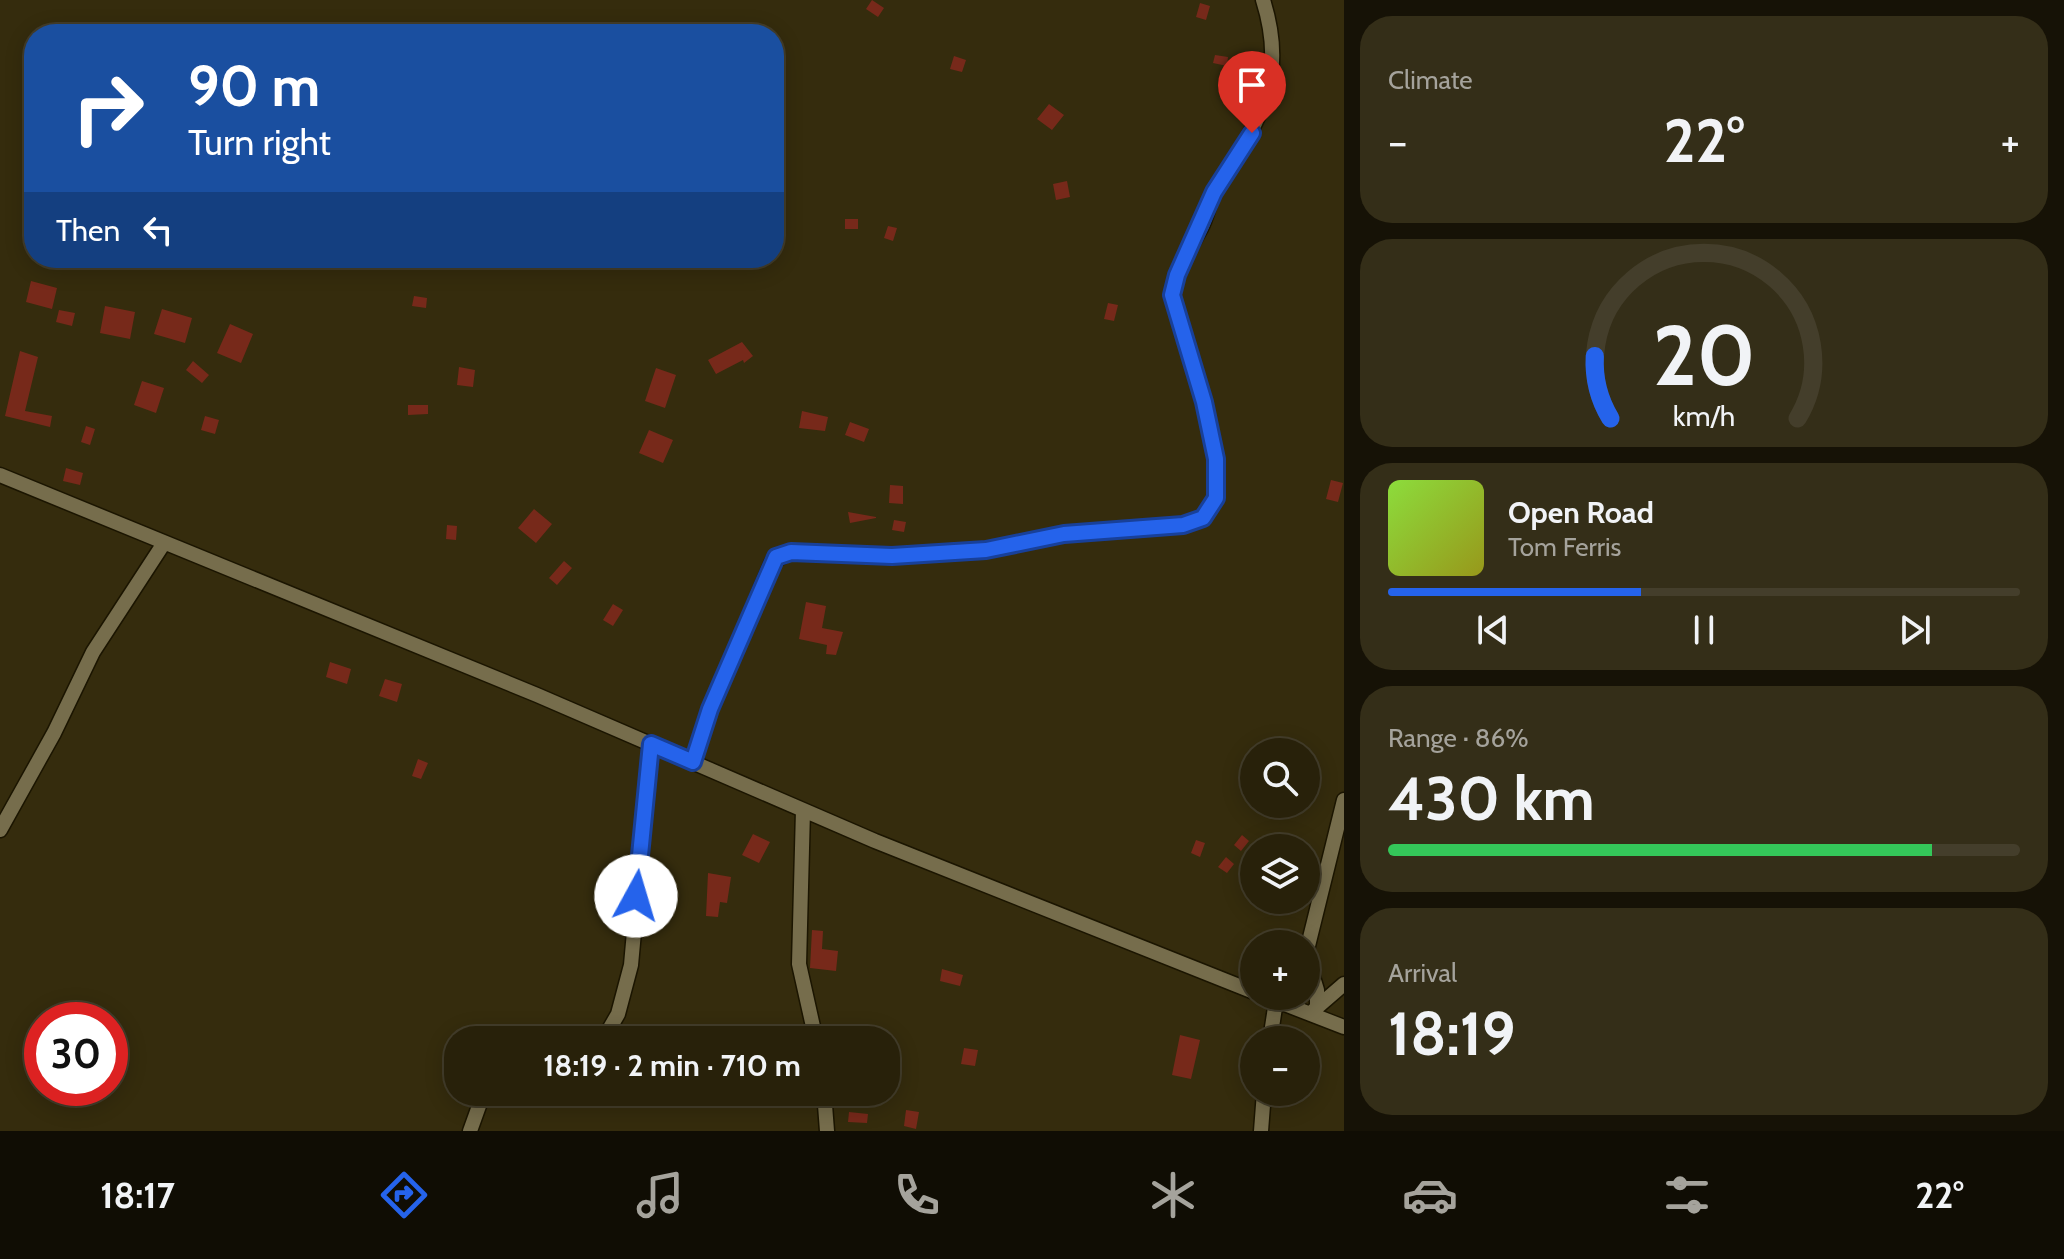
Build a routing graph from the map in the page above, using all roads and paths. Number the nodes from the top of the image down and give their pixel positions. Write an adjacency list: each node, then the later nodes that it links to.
1 (1263, 0): 5 (street)
2 (0, 475): 3 (street)
3 (164, 543): 4 (street); 8 (street)
4 (651, 744): 5 (street); 14 (street)
5 (693, 762): 7 (street)
6 (1344, 800): 9 (street)
7 (803, 810): 11 (street); 15 (street)
8 (0, 830)
9 (1312, 930)
10 (1344, 984): 12 (street)
11 (1240, 986)
12 (1320, 1004)
13 (1313, 1010): 16 (street)
14 (611, 1026)
15 (813, 1026)
16 (1344, 1027)
17 (479, 1106): 20 (street)
18 (825, 1106): 21 (street)
19 (1263, 1106): 22 (street)
20 (470, 1131)
21 (827, 1131)
22 (1261, 1131)

